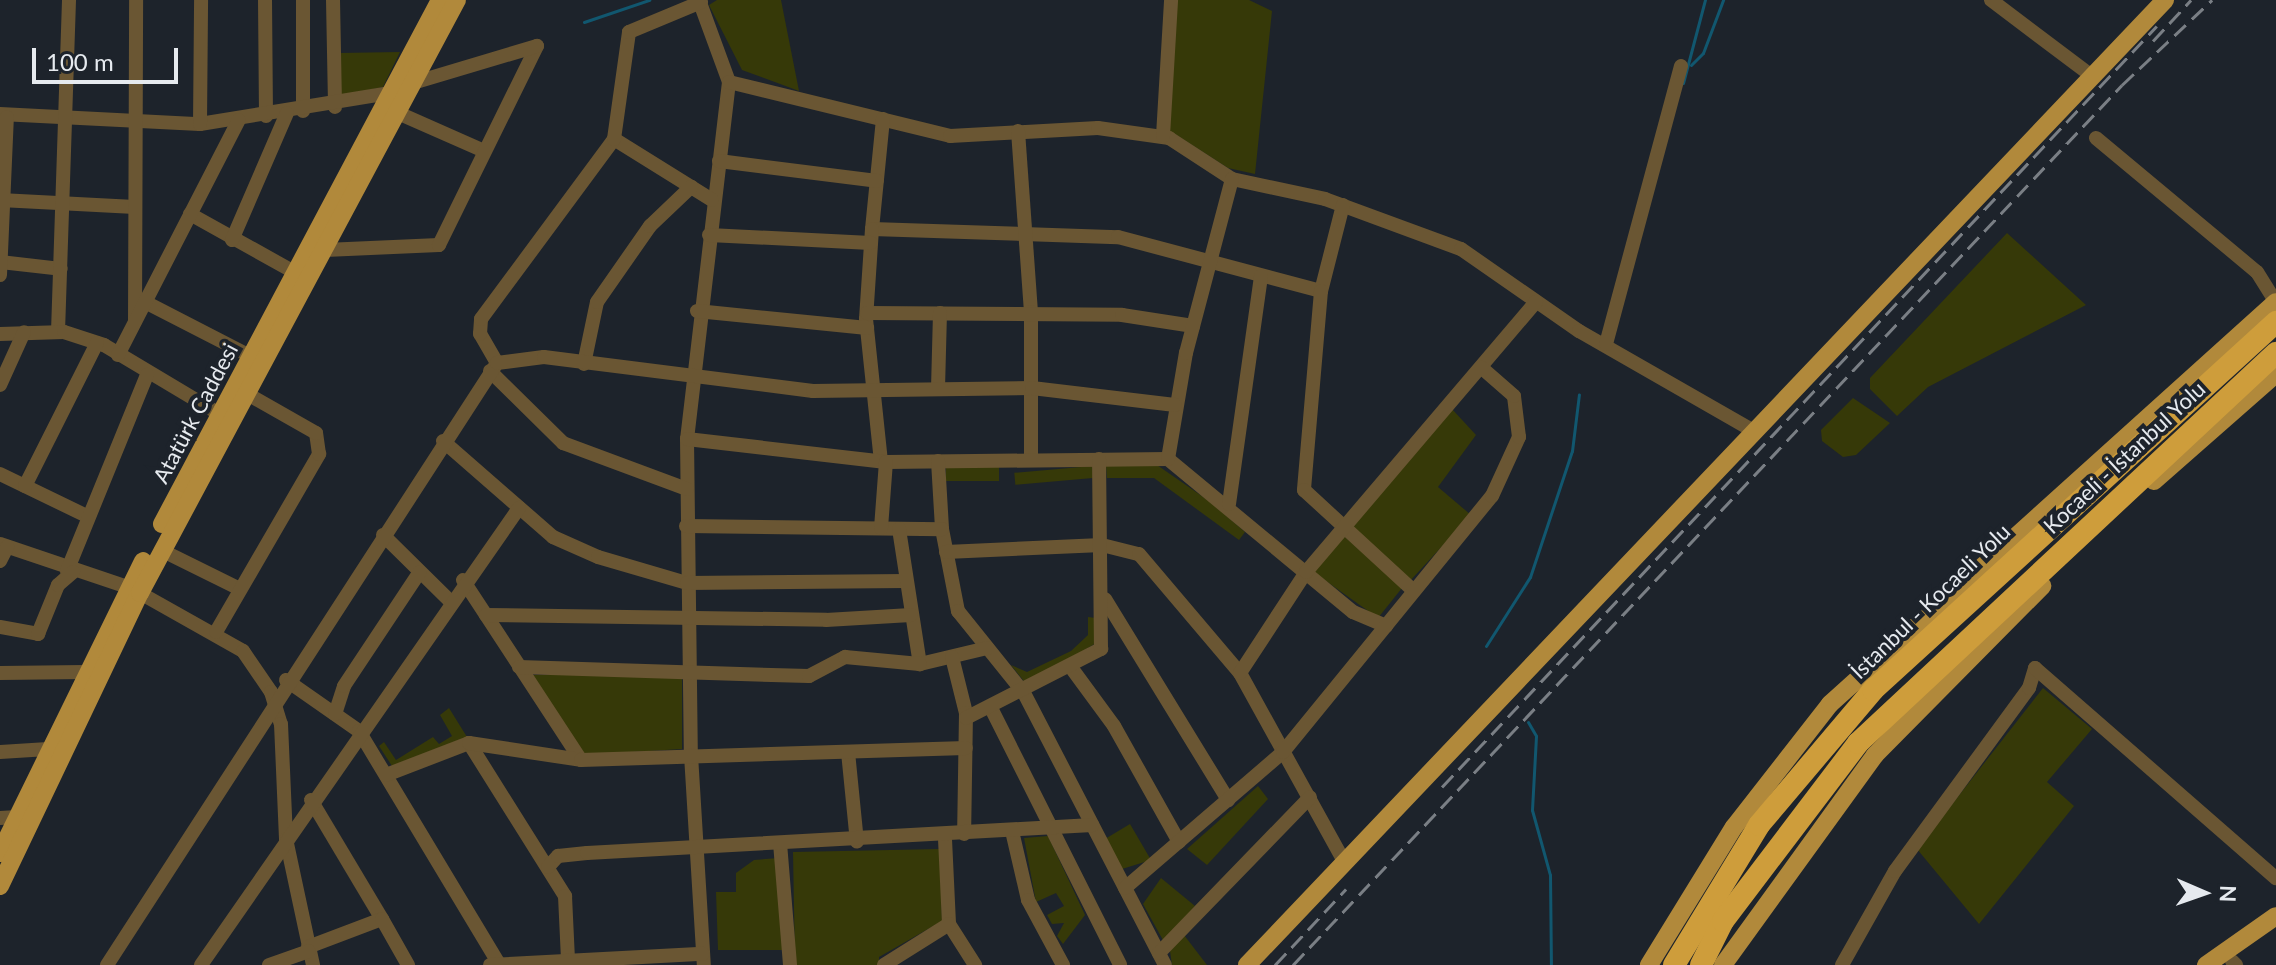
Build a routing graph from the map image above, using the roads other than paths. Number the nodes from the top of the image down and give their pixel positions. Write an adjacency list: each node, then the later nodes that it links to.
1 (69, 0): 24 (street)
2 (136, 0): 25 (street)
3 (201, 0): 28 (street)
4 (265, 0): 23 (street)
5 (303, 0): 19 (street)
6 (333, 0): 18 (street)
7 (440, 0): 17 (main road, Atatürk Caddesi)
8 (457, 0): 16 (main road)
9 (1171, 0): 30 (street)
10 (1991, 0): 14 (street)
11 (2165, 0): 14 (main road)
12 (700, 1): 15 (street); 32 (street)
13 (1681, 66): 69 (street)
14 (2093, 77): 86 (main road)
15 (729, 82): 26 (street); 34 (street)
16 (413, 83): 21 (main road); 33 (street)
17 (390, 93): 18 (street); 52 (main road, Atatürk Caddesi)
18 (335, 107): 19 (street)
19 (303, 111): 20 (street)
20 (287, 113): 23 (street); 47 (street)
21 (398, 113): 33 (street); 48 (main road)
22 (3, 116): 24 (street); 39 (street)
23 (266, 116): 27 (street)
24 (67, 118): 25 (street); 41 (street)
25 (135, 118): 28 (street); 42 (street)
26 (883, 119): 29 (street); 36 (street)
27 (239, 120): 28 (street); 43 (street)
28 (200, 124)
29 (1018, 131): 30 (street); 44 (street)
30 (1163, 136): 35 (street)
31 (2096, 138): 57 (street)
32 (614, 139): 37 (street); 74 (street)
33 (482, 150): 48 (street)
34 (719, 161): 36 (street); 38 (street)
35 (1232, 179): 40 (street); 49 (street)
36 (877, 181): 46 (street)
37 (691, 187): 38 (street); 73 (street)
38 (712, 200): 45 (street)
39 (2, 201): 41 (street); 50 (street)
40 (1343, 205): 54 (street); 56 (street)
41 (64, 206): 42 (street); 51 (street)
42 (135, 207): 61 (street)
43 (190, 214): 47 (street); 55 (street)
44 (1028, 231): 46 (street); 49 (street); 59 (street)
45 (709, 235): 46 (street); 58 (street)
46 (872, 236): 62 (street)
47 (232, 240): 52 (street)
48 (325, 250): 83 (main road)
49 (1209, 263): 53 (street); 64 (street)
50 (0, 267): 51 (street)
51 (61, 269): 66 (street)
52 (296, 273): 72 (main road, Atatürk Caddesi)
53 (1261, 276): 54 (street); 97 (street)
54 (1321, 291): 102 (street)
55 (145, 302): 61 (street); 72 (street)
56 (1536, 302): 69 (street); 75 (street)
57 (2276, 303): 193 (main road)
58 (697, 311): 62 (street); 78 (street)
59 (1031, 312): 60 (street); 64 (street); 80 (street)
60 (940, 313): 62 (street); 82 (street)
61 (135, 321): 71 (street)
62 (867, 321): 81 (street)
63 (2276, 322): 194 (highway, İstanbul - Kocaeli Yolu)
64 (1193, 326): 84 (street)
65 (24, 332): 66 (street); 67 (street); 79 (street)
66 (58, 332): 68 (street)
67 (0, 334)
68 (97, 343): 71 (street); 95 (street)
69 (1606, 344): 86 (street)
70 (2276, 353): 195 (highway, Kocaeli - İstanbul Yolu)
71 (118, 355): 77 (street)
72 (252, 357): 85 (main road, Atatürk Caddesi)
73 (584, 364): 74 (street); 78 (street)
74 (494, 367): 88 (street); 96 (street)
75 (1482, 368): 102 (street); 119 (street)
76 (2276, 374): 196 (main road)
77 (147, 375): 85 (street); 99 (street)
78 (690, 377): 81 (street); 87 (street)
79 (0, 385)
80 (1032, 388): 82 (street); 84 (street); 91 (street)
81 (872, 389): 82 (street); 92 (street)
82 (938, 389)
83 (249, 395): 108 (main road); 117 (street)
84 (1175, 405): 90 (street)
85 (221, 415): 118 (main road, Atatürk Caddesi)
86 (1755, 432): 168 (main road)
87 (687, 439): 92 (street); 96 (street)
88 (443, 441): 98 (street); 105 (street)
89 (1099, 459): 90 (street); 91 (street); 107 (street)
90 (1168, 459): 97 (street)
91 (1031, 460): 93 (street)
92 (883, 461): 93 (street); 101 (street)
93 (938, 461): 104 (street)
94 (0, 474): 95 (street)
95 (25, 486): 99 (street)
96 (687, 489): 100 (street)
97 (1229, 504): 112 (street)
98 (519, 508): 114 (street); 116 (street)
99 (87, 516): 111 (street)
100 (686, 526): 101 (street); 116 (street)
101 (881, 528): 103 (street)
102 (1343, 528): 112 (street); 119 (street)
103 (899, 529): 104 (street); 115 (street)
104 (942, 529): 109 (street)
105 (383, 535): 113 (street); 137 (street)
106 (4, 545): 110 (street); 111 (street)
107 (1102, 545): 109 (street); 120 (street); 135 (street)
108 (161, 550): 117 (street); 118 (main road)
109 (946, 552): 128 (street)
110 (0, 561)
111 (70, 572): 118 (street); 126 (street)
112 (1306, 572): 125 (street); 135 (street)
113 (419, 573): 121 (street); 141 (street)
114 (463, 580): 121 (street); 122 (street)
115 (906, 581): 116 (street); 124 (street)
116 (687, 583): 123 (street)
117 (240, 589): 127 (street)
118 (134, 590): 127 (street); 133 (main road, Atatürk Caddesi); 171 (main road)
119 (1414, 591): 125 (street)
120 (1105, 597): 131 (street); 155 (street)
121 (449, 600): 143 (street)
122 (486, 615): 123 (street); 132 (street)
123 (687, 615): 124 (street); 136 (street)
124 (911, 615): 130 (street)
125 (1386, 626): 149 (street)
126 (0, 627)
127 (216, 632): 139 (street)
128 (987, 648): 129 (street); 138 (street)
129 (952, 657): 130 (street); 142 (street)
130 (920, 664): 136 (street)
131 (1070, 666): 138 (street); 164 (street)
132 (519, 667): 136 (street); 151 (street)
133 (84, 672): 134 (street); 146 (main road, Atatürk Caddesi)
134 (0, 673)
135 (1240, 673): 149 (street)
136 (689, 676): 150 (street)
137 (286, 680): 139 (street); 141 (street)
138 (1024, 693): 140 (street); 157 (street)
139 (274, 699): 161 (street); 183 (street)
140 (992, 710): 142 (street); 158 (street)
141 (335, 714): 143 (street)
142 (966, 718): 145 (street)
143 (359, 731): 152 (street); 154 (street)
144 (469, 743): 151 (street); 152 (street); 169 (street)
145 (966, 748): 148 (street); 160 (street)
146 (48, 749): 147 (street); 156 (main road, Atatürk Caddesi)
147 (0, 752)
148 (848, 752): 150 (street); 163 (street)
149 (1283, 752): 153 (street); 155 (street)
150 (691, 755): 151 (street); 166 (street)
151 (581, 760)
152 (386, 775): 181 (street)
153 (1310, 797): 168 (street); 180 (street)
154 (311, 800): 161 (street); 174 (street)
155 (1228, 800): 164 (street)
156 (8, 817): 167 (main road, Atatürk Caddesi)
157 (1092, 825): 158 (street); 172 (street)
158 (1052, 828): 159 (street); 191 (street)
159 (1012, 831): 160 (street); 190 (street)
160 (964, 834): 162 (street)
161 (286, 839): 177 (street); 184 (street)
162 (945, 839): 163 (street); 175 (street)
163 (857, 842): 165 (street)
164 (1179, 842): 172 (street)
165 (780, 843): 166 (street); 187 (street)
166 (695, 845): 169 (street); 179 (street)
167 (0, 853)
168 (1345, 863): 192 (main road)
169 (548, 867): 178 (street)
170 (2276, 878): 197 (street)
171 (0, 886)
172 (1125, 888): 180 (street)
173 (2276, 916): 198 (main road)
174 (382, 919): 177 (street); 186 (street)
175 (949, 924): 188 (street); 189 (street)
176 (2276, 930): 182 (main road)
177 (310, 954): 185 (street)
178 (568, 959): 179 (street); 181 (street)
179 (704, 959)
180 (1162, 959)
181 (494, 964)
182 (2231, 964)
183 (107, 965)
184 (201, 965)
185 (269, 965)
186 (408, 965)
187 (790, 965)
188 (884, 965)
189 (975, 965)
190 (1063, 965)
191 (1120, 965)
192 (1247, 965)
193 (1649, 965)
194 (1674, 965)
195 (1701, 965)
196 (1723, 965)
197 (1842, 965)
198 (2206, 965)

